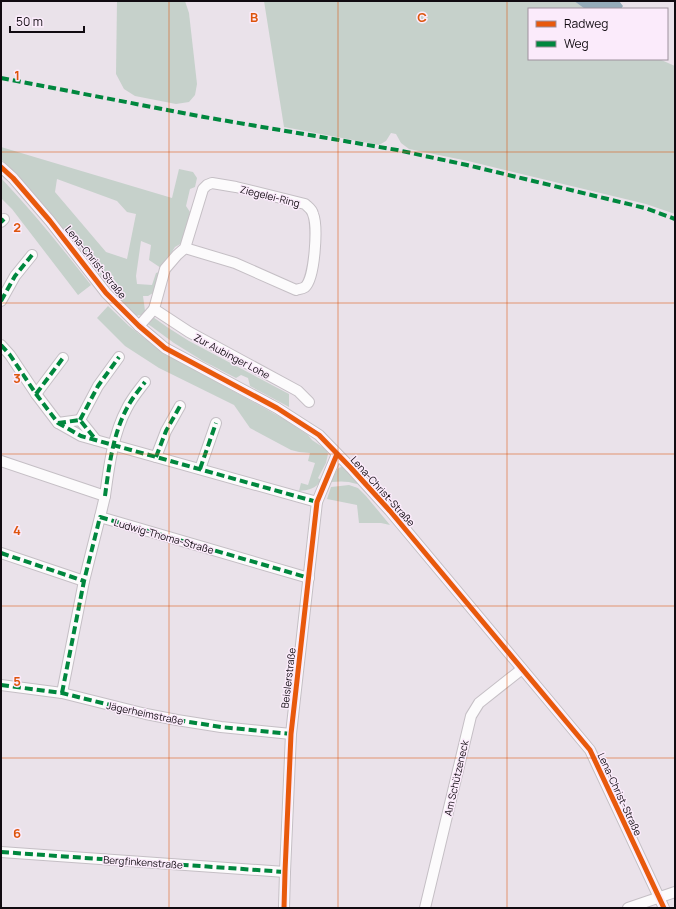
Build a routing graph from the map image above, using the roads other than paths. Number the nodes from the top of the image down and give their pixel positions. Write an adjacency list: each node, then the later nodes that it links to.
1 (1, 167): 6 (street, Lena-Christ-Straße)
2 (185, 248): 2 (street, Ziegelei-Ring); 5 (street, Ziegelei-Ring)
3 (32, 255): 4 (street)
4 (1, 301)
5 (154, 309): 6 (street, Ziegelei-Ring); 12 (street, Zur Aubinger Lohe)
6 (139, 326): 19 (street, Lena-Christ-Straße)
7 (1, 345): 11 (street)
8 (119, 357): 14 (street)
9 (63, 358): 11 (street)
10 (145, 382): 18 (street)
11 (36, 394): 15 (street)
12 (309, 402)
13 (180, 406): 20 (street)
14 (80, 420): 15 (street); 17 (street)
15 (58, 423): 17 (street)
16 (216, 423): 22 (street)
17 (96, 440): 18 (street)
18 (114, 445): 20 (street); 23 (street)
19 (337, 454): 24 (street, Beislerstraße); 29 (street, Lena-Christ-Straße)
20 (156, 457): 22 (street)
21 (1, 461): 23 (street)
22 (200, 469): 24 (street)
23 (105, 496): 25 (street)
24 (317, 502): 27 (street, Beislerstraße)
25 (100, 517): 27 (street, Ludwig-Thoma-Straße); 28 (street, Ludwig-Thoma-Straße)
26 (1, 553): 28 (street)
27 (309, 578): 32 (street, Beislerstraße)
28 (84, 581): 31 (street, Ludwig-Thoma-Straße)
29 (522, 670): 36 (street, Lena-Christ-Straße); 38 (street, Am Schützeneck)
30 (1, 685): 31 (street, Jägerheimstraße)
31 (62, 693): 32 (street, Jägerheimstraße)
32 (291, 734): 34 (street, Beislerstraße)
33 (1, 852): 34 (street, Bergfinkenstraße)
34 (285, 872): 37 (street, Beislerstraße)
35 (675, 892): 36 (street)
36 (659, 898): 39 (street); 40 (street, Lena-Christ-Straße)
37 (284, 908)
38 (424, 908)
39 (628, 908)
40 (664, 908)

